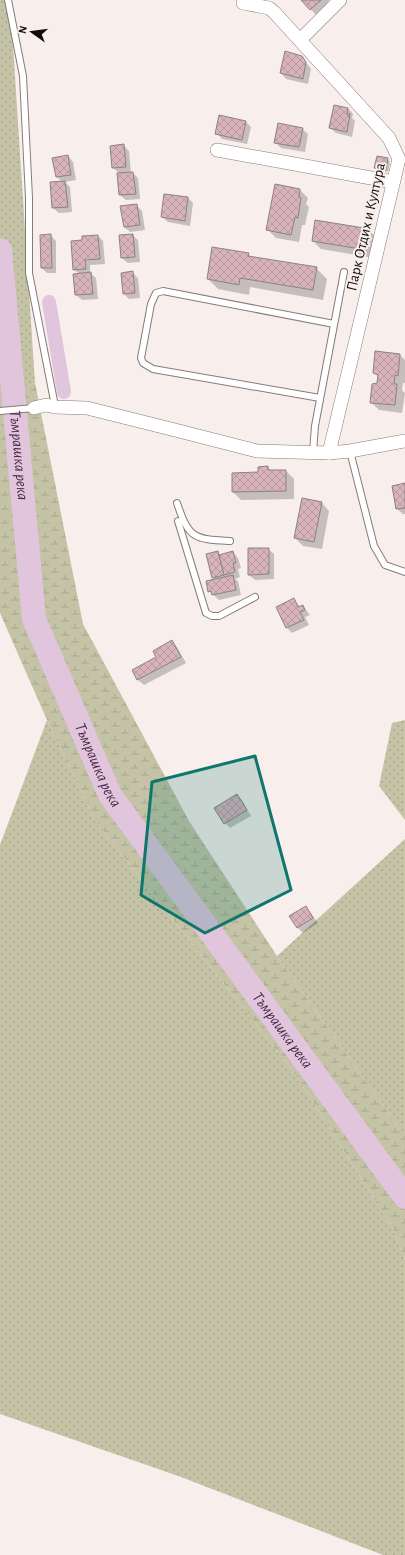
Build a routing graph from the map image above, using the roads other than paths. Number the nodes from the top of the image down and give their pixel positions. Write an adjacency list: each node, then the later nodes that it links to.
1 (8, 0): 11 (lane)
2 (340, 0): 5 (street)
3 (243, 3): 4 (street, Парк Отдих и Култура)
4 (267, 4): 5 (street, Парк Отдих и Култура)
5 (300, 40): 7 (street, Парк Отдих и Култура)
6 (216, 150): 7 (street)
7 (393, 182): 17 (street, Парк Отдих и Култура)
8 (344, 272): 9 (lane)
9 (334, 324): 10 (lane); 10 (lane)
10 (320, 398): 16 (lane)
11 (55, 407): 12 (street); 16 (street)
12 (34, 408): 13 (lane)
13 (0, 411)
14 (405, 441): 15 (street)
15 (350, 451): 17 (street); 21 (lane)
16 (312, 452): 17 (street)
17 (329, 453)
18 (177, 503): 20 (lane)
19 (178, 521): 22 (lane)
20 (230, 541)
21 (405, 572)
22 (255, 597)

